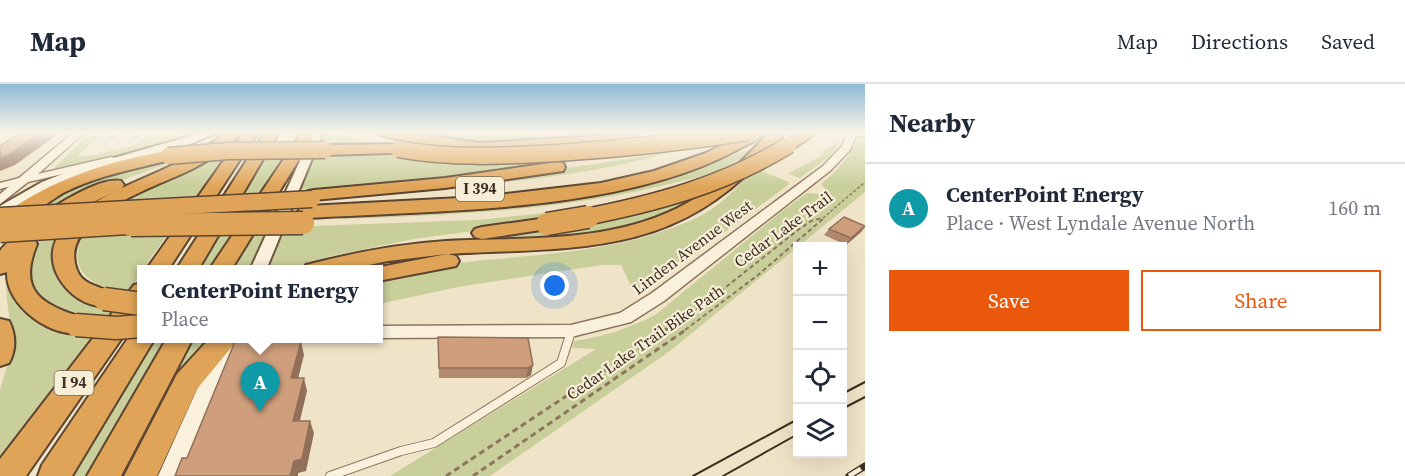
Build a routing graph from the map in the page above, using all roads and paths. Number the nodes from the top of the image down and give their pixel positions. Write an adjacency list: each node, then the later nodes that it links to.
1 (59, 150): 21 (street)
2 (152, 150): 19 (main road)
3 (199, 150): 27 (highway)
4 (211, 150): 41 (highway, bridge)
5 (239, 150): 31 (highway)
6 (261, 150): 32 (highway)
7 (297, 150): 33 (highway)
8 (297, 150): 28 (highway, bridge)
9 (310, 150): 34 (main road)
10 (404, 150): 11 (highway, bridge)
11 (584, 150)
12 (667, 150): 25 (highway, bridge)
13 (692, 150): 20 (highway, I 394, bridge)
14 (725, 150): 20 (highway, I 394)
15 (764, 150): 25 (highway, bridge)
16 (768, 150): 29 (highway, bridge)
17 (771, 150): 35 (highway, bridge)
18 (844, 150): 44 (street, Linden Avenue West)
19 (128, 156): 21 (street); 24 (main road)
20 (654, 169): 25 (highway, I 394)
21 (27, 179): 23 (street); 24 (street)
22 (865, 182): 26 (path, Cedar Lake Trail)
23 (0, 186)
24 (1, 204): 25 (highway, I 394, bridge)
25 (309, 207): 27 (highway, bridge)
26 (825, 217): 57 (path, Cedar Lake Trail); 58 (path, Cedar Lake Trail Bike Path)
27 (54, 223): 28 (highway, bridge); 37 (highway); 42 (highway, bridge)
28 (0, 231)
29 (636, 231): 30 (highway); 36 (highway)
30 (461, 258): 38 (highway); 39 (highway)
31 (160, 265)
32 (189, 265)
33 (223, 265)
34 (260, 265)
35 (316, 265)
36 (335, 265)
37 (0, 267)
38 (383, 267)
39 (383, 273)
40 (137, 297): 51 (highway, I 94)
41 (137, 303)
42 (137, 326)
43 (0, 328): 50 (highway)
44 (571, 331): 45 (street, Linden Avenue West); 56 (lane)
45 (383, 332)
46 (139, 343): 52 (highway, I 94)
47 (178, 343): 53 (highway)
48 (224, 343): 54 (highway)
49 (226, 343): 55 (main road)
50 (0, 356)
51 (7, 476)
52 (54, 476)
53 (103, 476)
54 (140, 476)
55 (170, 476)
56 (330, 476)
57 (446, 476)
58 (473, 476)

